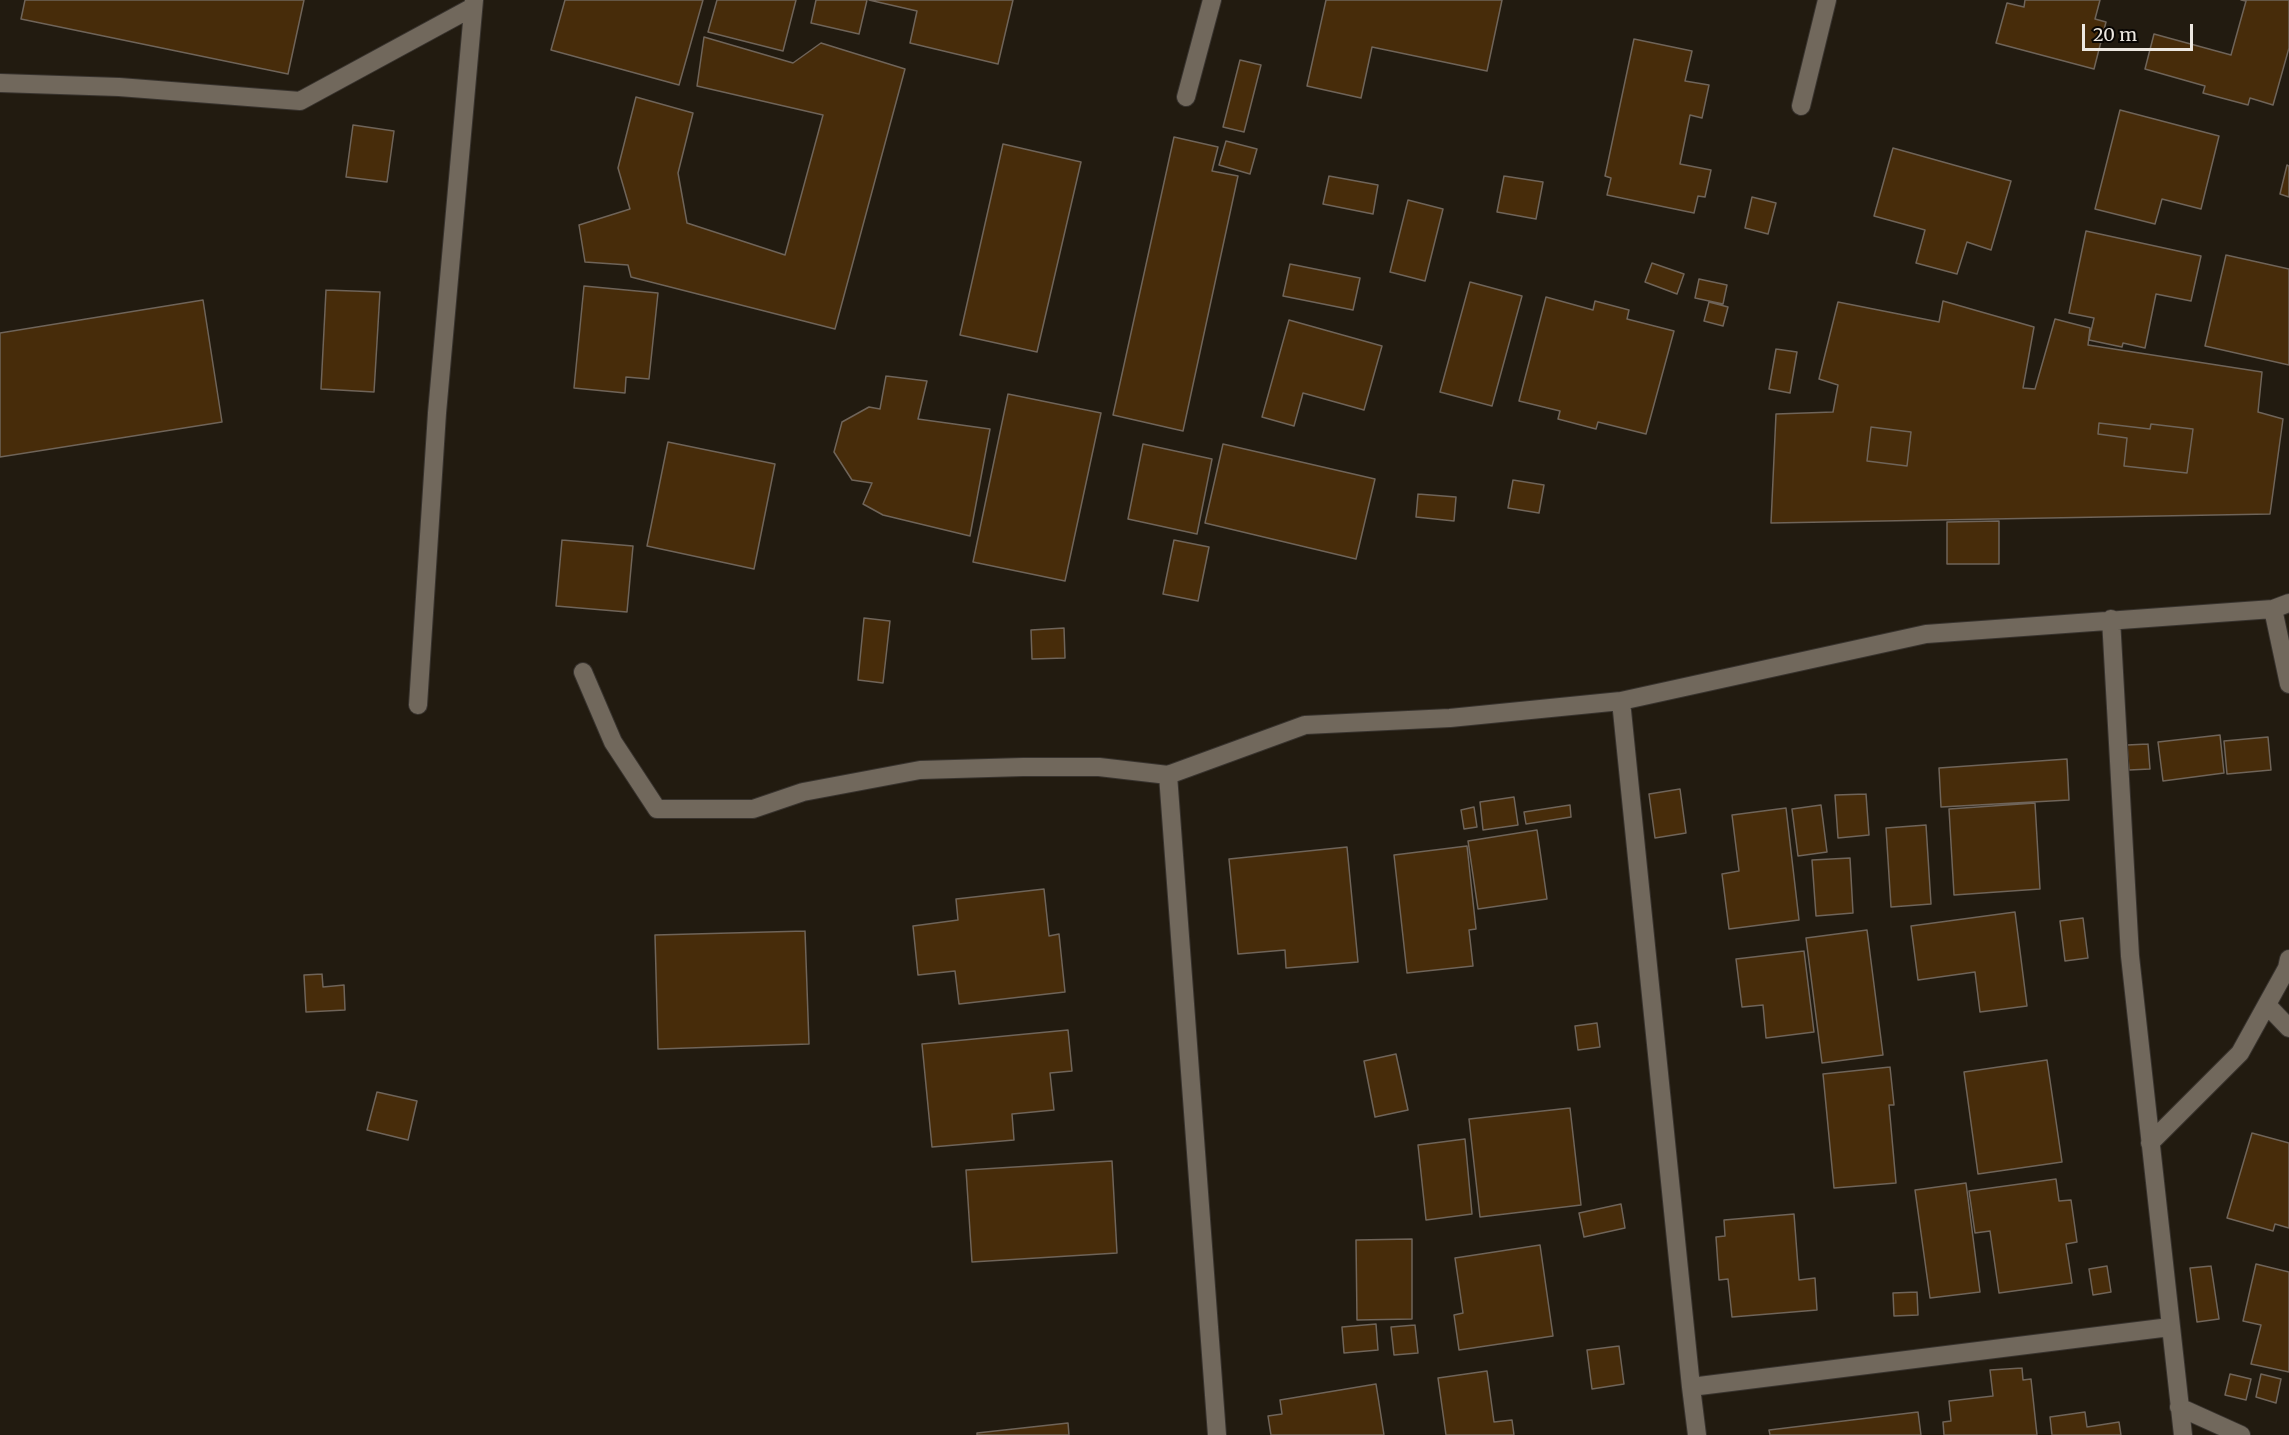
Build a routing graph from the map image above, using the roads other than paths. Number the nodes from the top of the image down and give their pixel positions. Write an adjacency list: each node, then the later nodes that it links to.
1 (1212, 0): 5 (street)
2 (1827, 0): 6 (street)
3 (474, 4): 4 (street); 12 (street)
4 (0, 83)
5 (1186, 97)
6 (1801, 106)
7 (2281, 606): 8 (street); 10 (street)
8 (2112, 620): 11 (street); 17 (street)
9 (583, 672): 13 (street)
10 (2289, 684)
11 (1620, 701): 13 (street); 19 (street)
12 (418, 705)
13 (1168, 775): 21 (street)
14 (2289, 959): 15 (street)
15 (2267, 1005): 16 (street); 17 (street)
16 (2289, 1028)
17 (2151, 1143): 18 (street)
18 (2170, 1327): 19 (street); 20 (street)
19 (1692, 1387): 22 (street)
20 (2179, 1407): 23 (street); 24 (street)
21 (1217, 1435)
22 (1697, 1435)
23 (2183, 1435)
24 (2241, 1435)

